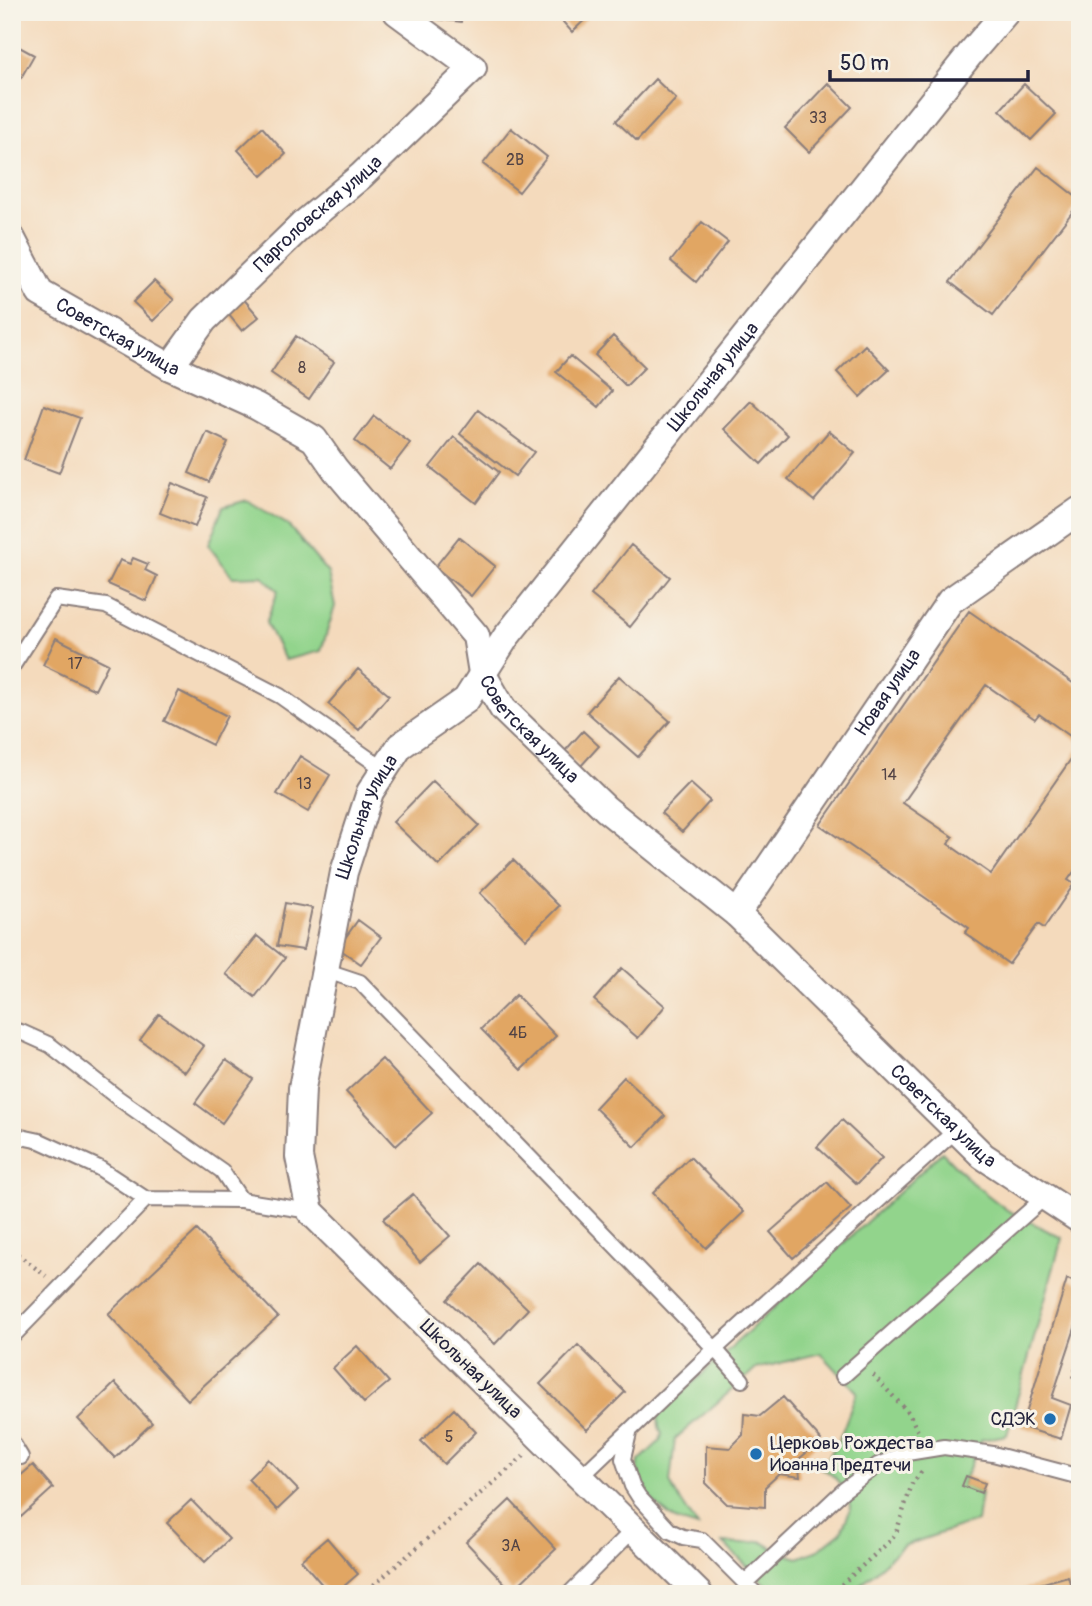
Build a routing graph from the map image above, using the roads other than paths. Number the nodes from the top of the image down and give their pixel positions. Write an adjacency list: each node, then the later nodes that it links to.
1 (397, 12): 4 (street, Парголовская улица)
2 (1006, 12): 7 (street, Школьная улица)
3 (12, 239): 4 (street, Советская улица)
4 (170, 367): 7 (street, Советская улица)
5 (1080, 510): 9 (street, Новая улица)
6 (12, 667): 8 (lane)
7 (482, 673): 8 (street, Школьная улица); 9 (street, Советская улица)
8 (385, 770): 10 (street, Школьная улица)
9 (737, 914): 12 (street, Советская улица)
10 (324, 970): 17 (street, Школьная улица); 20 (lane)
11 (12, 1030): 16 (lane)
12 (956, 1130): 14 (street, Советская улица); 20 (lane)
13 (12, 1135): 15 (lane)
14 (1045, 1197): 18 (street, Советская улица); 21 (lane)
15 (146, 1199): 16 (lane); 19 (lane)
16 (241, 1200): 17 (lane)
17 (310, 1210): 26 (street, Школьная улица)
18 (1080, 1220)
19 (12, 1337)
20 (715, 1349): 22 (lane); 23 (lane)
21 (843, 1376)
22 (742, 1380)
23 (629, 1433): 26 (lane); 29 (lane)
24 (12, 1442): 25 (lane)
25 (21, 1457)
26 (581, 1477): 28 (street, Школьная улица)
27 (1080, 1477): 29 (lane)
28 (633, 1530): 30 (lane); 31 (street, Школьная улица)
29 (745, 1583): 32 (lane)
30 (569, 1594)
31 (699, 1594)
32 (756, 1594)

